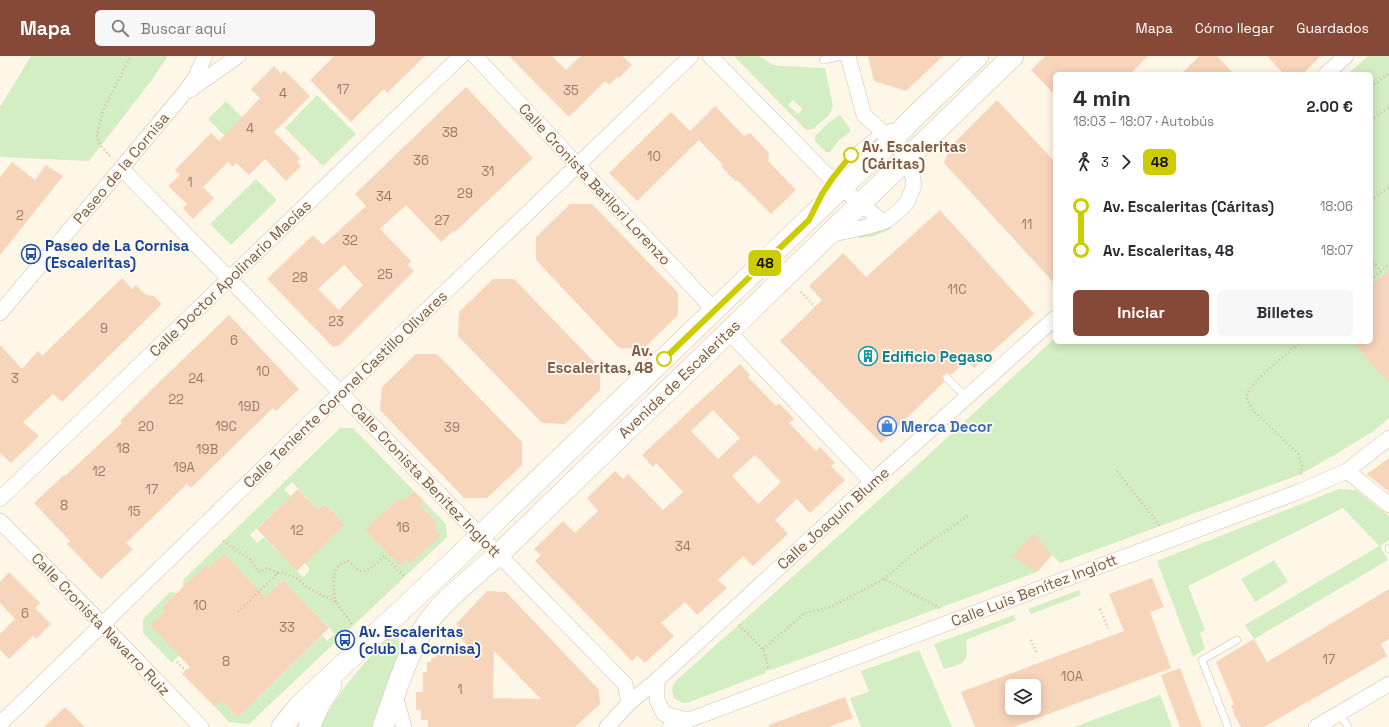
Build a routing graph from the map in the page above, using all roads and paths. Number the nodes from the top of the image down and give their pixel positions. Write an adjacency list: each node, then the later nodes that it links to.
1 (131, 56): 23 (path)
2 (205, 56): 17 (street, Paseo de la Cornisa)
3 (238, 56): 17 (street)
4 (461, 56): 34 (street, Calle Doctor Apolinario Macías)
5 (475, 56): 22 (street, Calle Cronista Batllori Lorenzo)
6 (691, 56): 22 (street, Calle Teniente Coronel Castillo Olivares)
7 (710, 56): 24 (street)
8 (843, 56): 13 (lane)
9 (848, 56): 20 (street)
10 (978, 56): 20 (street, Avenida de Escaleritas)
11 (1013, 56): 21 (street, Avenida de Escaleritas)
12 (1346, 56): 14 (street)
13 (823, 60)
14 (1328, 72)
15 (1389, 73): 16 (path)
16 (1373, 85)
17 (185, 92): 23 (street, Paseo de la Cornisa)
18 (1389, 107): 19 (path)
19 (1373, 119)
20 (888, 133): 21 (street); 24 (street, Avenida de Escaleritas)
21 (908, 159): 27 (street, Avenida de Escaleritas); 28 (street)
22 (578, 165): 37 (street, Calle Cronista Batllori Lorenzo); 43 (street, Calle Teniente Coronel Castillo Olivares)
23 (121, 168): 34 (street, Calle Cronista Benítez Inglott); 38 (street, Paseo de la Cornisa)
24 (836, 183): 27 (street); 37 (street, Avenida de Escaleritas)
25 (1389, 187): 26 (path)
26 (1373, 199)
27 (861, 204): 28 (street); 29 (street, Avenida de Escaleritas)
28 (883, 222): 29 (street)
29 (829, 235): 40 (street, Avenida de Escaleritas)
30 (1373, 261): 32 (path)
31 (1389, 264): 32 (path)
32 (1381, 272): 33 (path)
33 (1373, 278)
34 (229, 279): 43 (street, Calle Cronista Benítez Inglott); 50 (street, Calle Doctor Apolinario Macías)
35 (801, 292): 36 (path)
36 (815, 307)
37 (714, 311): 55 (street, Avenida de Escaleritas)
38 (0, 313)
39 (1053, 320): 44 (street, Calle Joaquín Blume)
40 (728, 331): 48 (street); 57 (street, Avenida de Escaleritas)
41 (1299, 344): 49 (path)
42 (947, 378): 44 (lane)
43 (341, 393): 55 (street, Calle Cronista Benítez Inglott); 66 (street, Calle Teniente Coronel Castillo Olivares)
44 (966, 397): 48 (street, Calle Joaquín Blume)
45 (1389, 438): 47 (street, Calle Luis Benítez Inglott)
46 (1118, 471): 54 (path)
47 (1347, 471): 49 (street, Calle Luis Benítez Inglott); 51 (street)
48 (872, 482): 77 (street, Calle Joaquín Blume)
49 (1298, 492): 82 (street, Calle Luis Benítez Inglott)
50 (0, 499)
51 (1389, 505)
52 (968, 515): 60 (path)
53 (0, 521): 66 (street, Calle Cronista Navarro Ruiz)
54 (1160, 526)
55 (480, 536): 57 (street, Calle Cronista Benítez Inglott); 74 (street, Avenida de Escaleritas)
56 (224, 540): 58 (path)
57 (498, 555): 79 (street, Avenida de Escaleritas); 80 (street, Calle Cronista Benítez Inglott)
58 (278, 573): 61 (path); 64 (path)
59 (405, 577): 61 (path)
60 (884, 579): 62 (path); 71 (path)
61 (336, 602): 67 (path)
62 (940, 608)
63 (1100, 610): 68 (path)
64 (236, 614)
65 (738, 624): 71 (path)
66 (103, 625): 83 (street, Calle Teniente Coronel Castillo Olivares); 84 (street, Calle Cronista Navarro Ruiz)
67 (353, 626)
68 (1108, 628)
69 (1031, 640): 72 (path)
70 (1237, 640): 91 (lane)
71 (763, 649): 75 (path)
72 (1037, 654)
73 (177, 662): 76 (path)
74 (345, 665): 85 (street, Avenida de Escaleritas); 86 (street, Avenida de Escaleritas)
75 (769, 670)
76 (186, 671)
77 (657, 680): 80 (street); 82 (street)
78 (1389, 684): 81 (street)
79 (395, 695): 87 (street, Avenida de Escaleritas); 88 (street)
80 (629, 703): 89 (street)
81 (1340, 713): 92 (street); 93 (lane)
82 (688, 720): 90 (street, Calle Luis Benítez Inglott)
83 (0, 724)
84 (201, 727)
85 (282, 727)
86 (309, 727)
87 (383, 727)
88 (404, 727)
89 (607, 727)
90 (670, 727)
91 (1228, 727)
92 (1316, 727)
93 (1348, 727)

